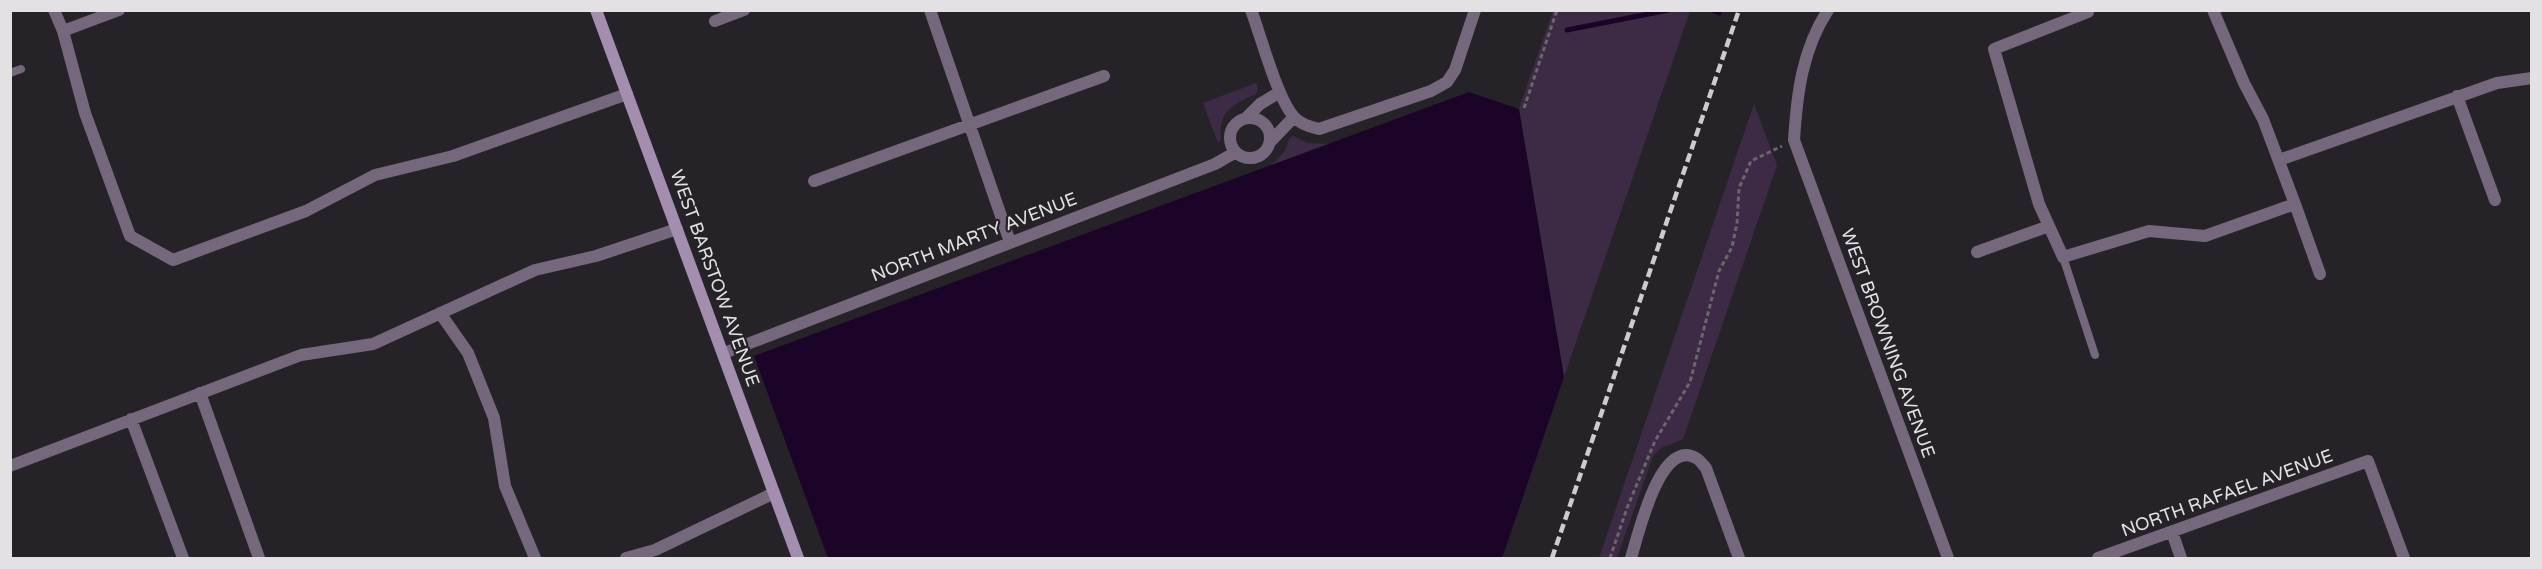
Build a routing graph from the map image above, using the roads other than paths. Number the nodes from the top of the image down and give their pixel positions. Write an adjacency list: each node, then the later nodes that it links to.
1 (54, 10): 12 (street)
2 (119, 10): 12 (street)
3 (596, 10): 18 (street, WEST BARSTOW AVENUE)
4 (744, 10): 11 (street)
5 (930, 10): 22 (street)
6 (1251, 10): 17 (street)
7 (1475, 10): 20 (street)
8 (1828, 10): 50 (street, WEST BROWNING AVENUE)
9 (2213, 10): 25 (street)
10 (2089, 11): 29 (street)
11 (714, 21)
12 (63, 31): 18 (street)
13 (21, 69): 14 (lane)
14 (10, 73)
15 (1104, 76): 22 (street)
16 (2532, 78): 19 (street)
17 (1280, 92): 20 (street); 21 (street)
18 (627, 94): 30 (street, WEST BARSTOW AVENUE)
19 (2457, 96): 25 (street); 27 (street)
20 (1294, 117): 23 (street)
21 (1246, 118): 23 (street); 24 (street)
22 (969, 125): 26 (street); 31 (street)
23 (1270, 142): 24 (street)
24 (1236, 152): 31 (street, NORTH MARTY AVENUE)
25 (2278, 160): 28 (street)
26 (814, 181)
27 (2494, 200)
28 (2295, 204): 33 (street); 34 (street)
29 (2049, 226): 32 (street); 33 (street)
30 (678, 229): 35 (street); 36 (street, WEST BARSTOW AVENUE)
31 (1010, 242): 36 (street, NORTH MARTY AVENUE)
32 (1977, 252)
33 (2063, 257): 37 (lane)
34 (2320, 274)
35 (440, 313): 38 (street); 45 (street)
36 (724, 353): 41 (street, WEST BARSTOW AVENUE)
37 (2095, 355)
38 (200, 393): 39 (street); 44 (street)
39 (131, 419): 40 (street); 43 (street)
40 (10, 466)
41 (774, 493): 46 (street); 47 (street, WEST BARSTOW AVENUE)
42 (2172, 532): 51 (street, NORTH RAFAEL AVENUE); 52 (street); 53 (street, NORTH RAFAEL AVENUE)
43 (183, 558)
44 (259, 558)
45 (535, 558)
46 (626, 558)
47 (798, 558)
48 (1631, 558): 49 (street)
49 (1739, 558)
50 (1948, 558)
51 (2098, 558)
52 (2181, 558)
53 (2404, 558)

